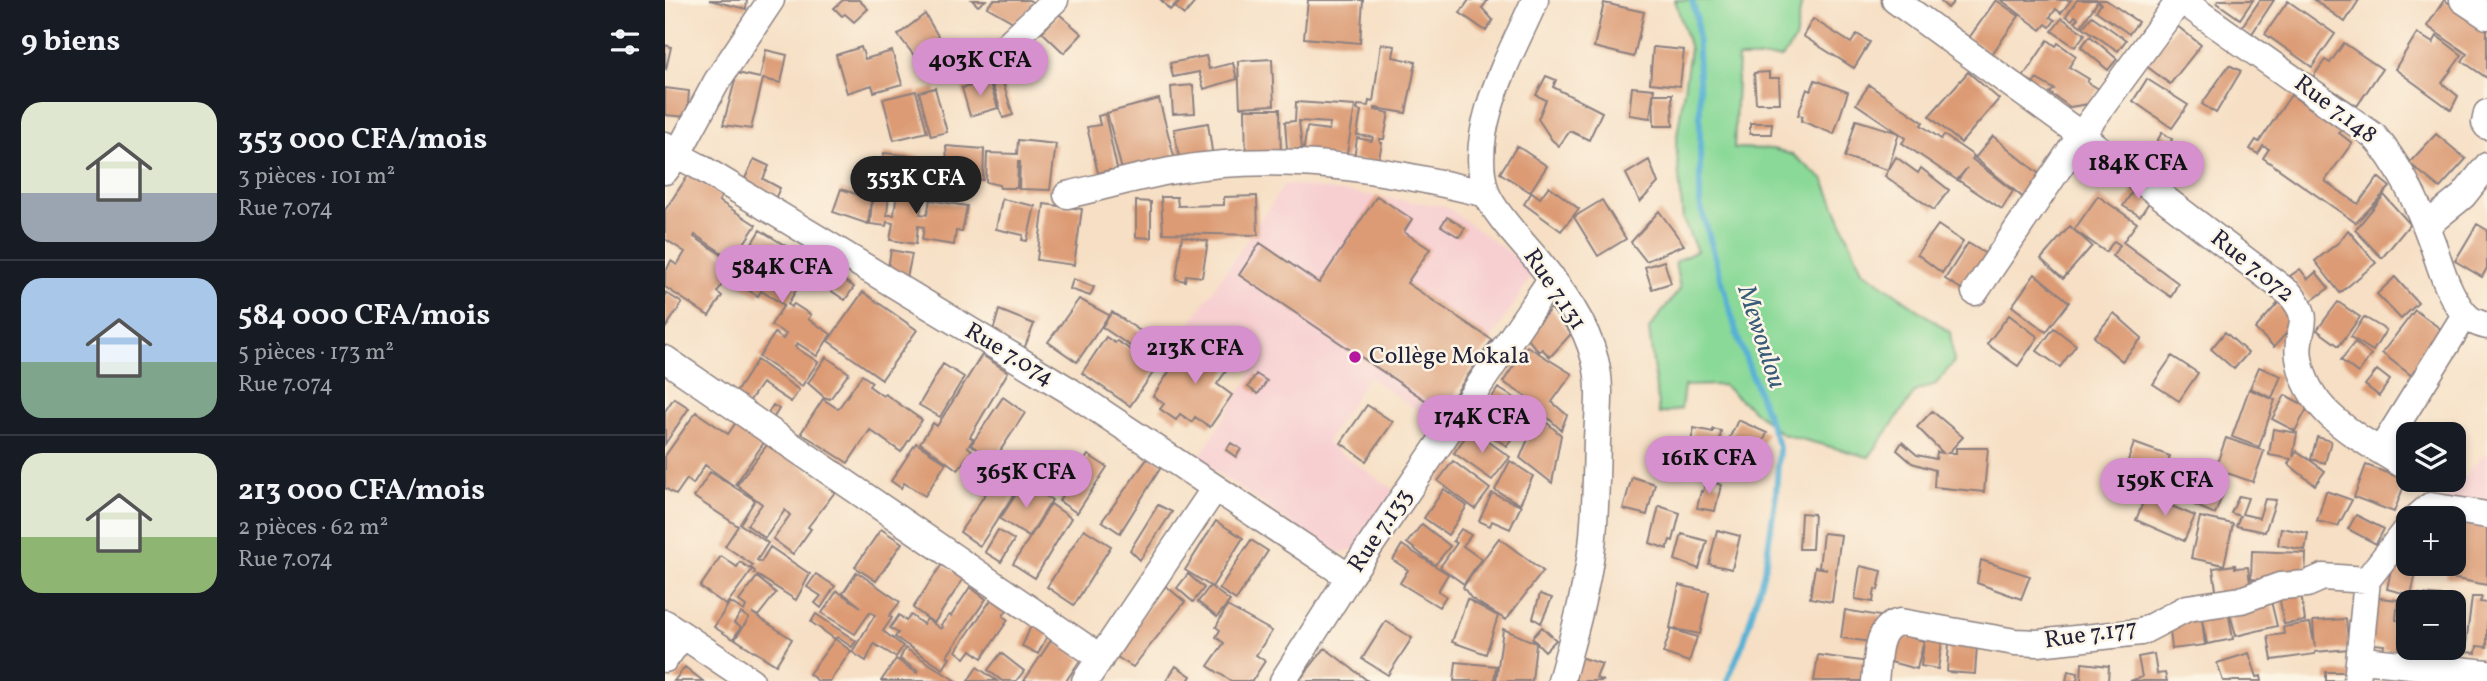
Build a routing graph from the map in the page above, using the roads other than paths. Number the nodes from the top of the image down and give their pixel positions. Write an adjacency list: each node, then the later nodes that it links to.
1 (771, 0): 12 (street)
2 (1055, 0): 8 (street)
3 (1535, 0): 14 (street, Rue 7.131)
4 (1895, 0): 11 (street, Rue 7.072)
5 (2180, 0): 11 (street); 16 (street, Rue 7.148)
6 (2463, 0): 7 (street)
7 (2487, 16)
8 (1008, 44)
9 (2487, 113): 10 (street)
10 (2487, 126)
11 (2081, 135): 18 (street); 21 (street, Rue 7.072)
12 (669, 157): 23 (street, Rue 7.074)
13 (2487, 166): 16 (street)
14 (1486, 194): 15 (street); 17 (street, Rue 7.131)
15 (1067, 195)
16 (2425, 226): 19 (street, Rue 7.148)
17 (1552, 278): 27 (street, Rue 7.133); 37 (street, Rue 7.131)
18 (1975, 292)
19 (2476, 321): 21 (street)
20 (665, 359): 31 (street)
21 (2381, 450): 22 (street, Rue 7.072)
22 (2396, 460)
23 (1215, 488): 27 (street, Rue 7.074); 31 (street)
24 (2466, 514): 25 (street)
25 (2487, 515)
26 (2396, 543): 28 (street)
27 (1349, 578): 36 (street, Rue 7.133)
28 (2367, 580): 30 (street); 38 (street, Rue 7.177)
29 (674, 629): 32 (street); 34 (street)
30 (2360, 652): 33 (street); 39 (street)
31 (1101, 658): 35 (street)
32 (665, 659)
33 (2487, 673)
34 (751, 681)
35 (1085, 681)
36 (1283, 681)
37 (1561, 681)
38 (1875, 681)
39 (2357, 681)

